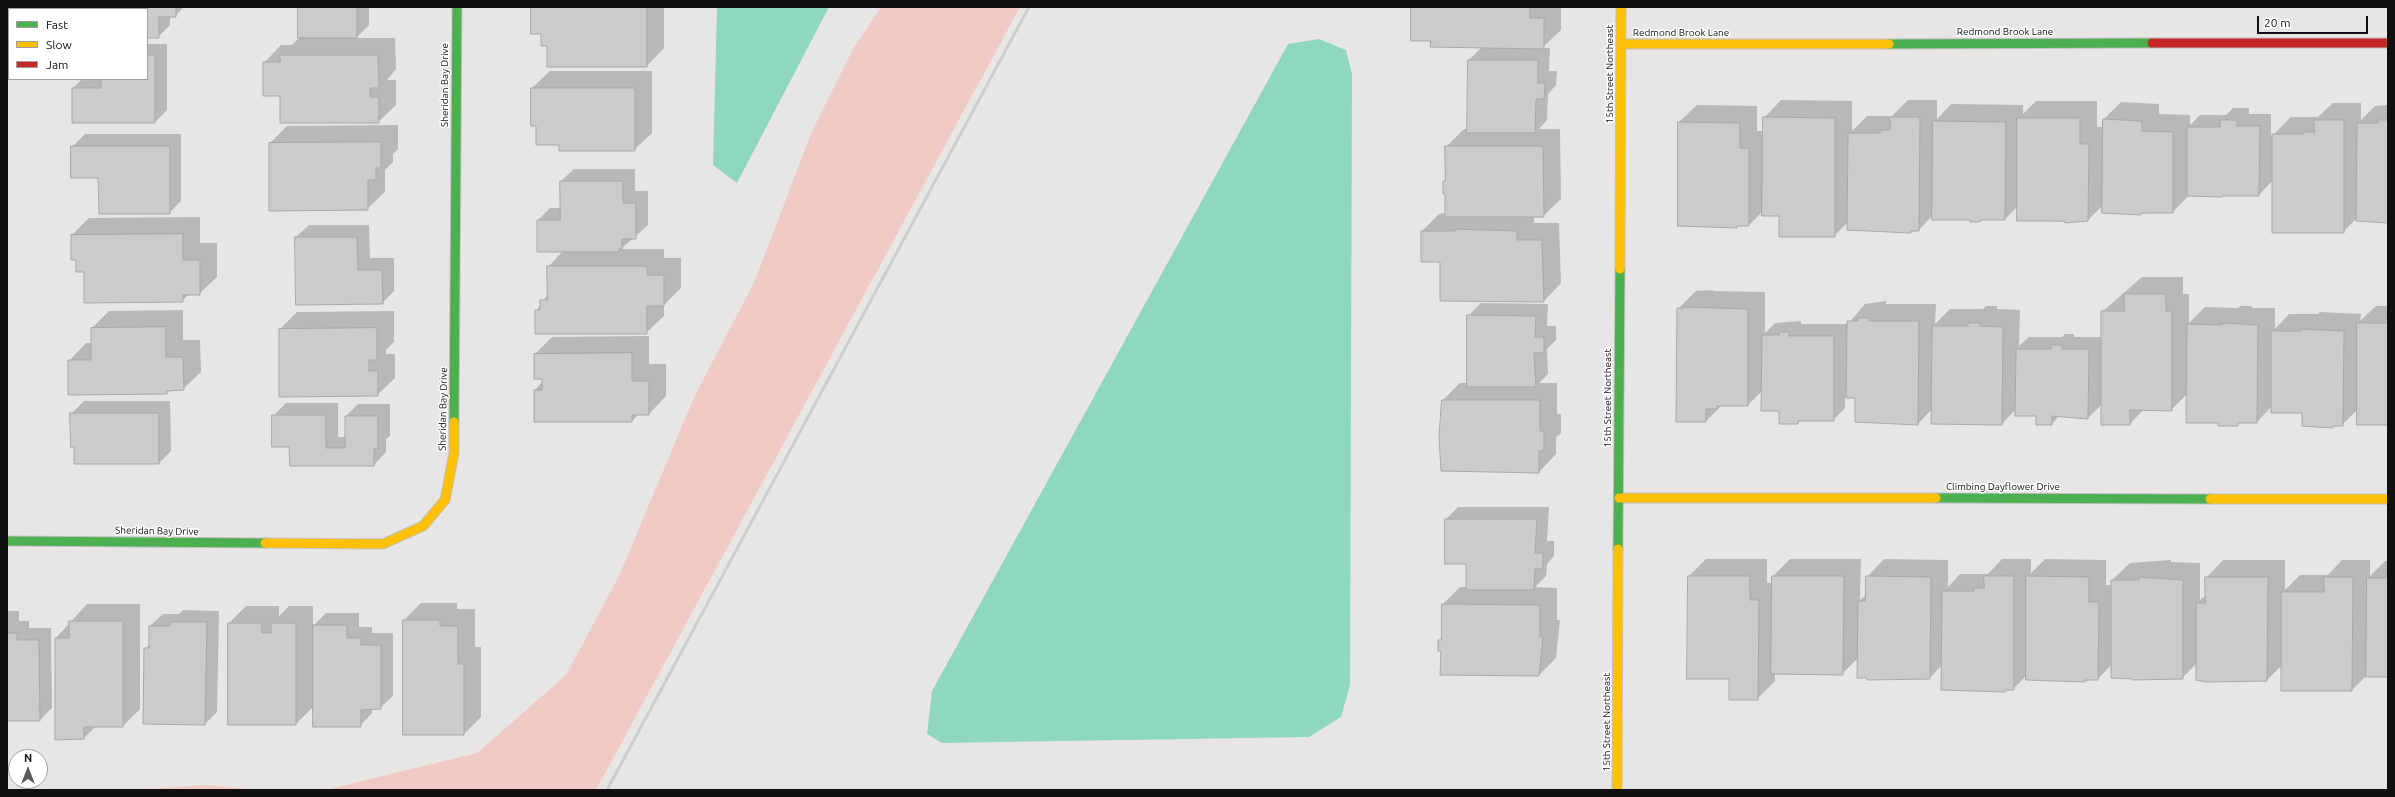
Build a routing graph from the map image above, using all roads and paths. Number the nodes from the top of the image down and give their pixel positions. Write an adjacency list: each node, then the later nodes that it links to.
1 (457, 7): 7 (street, Sheridan Bay Drive)
2 (1621, 7): 4 (street, 15th Street Northeast)
3 (2388, 43): 4 (street, Redmond Brook Lane)
4 (1621, 44): 5 (street, 15th Street Northeast)
5 (1619, 498): 6 (street, Climbing Dayflower Drive); 8 (street, 15th Street Northeast)
6 (2388, 499)
7 (7, 540)
8 (1617, 790)

